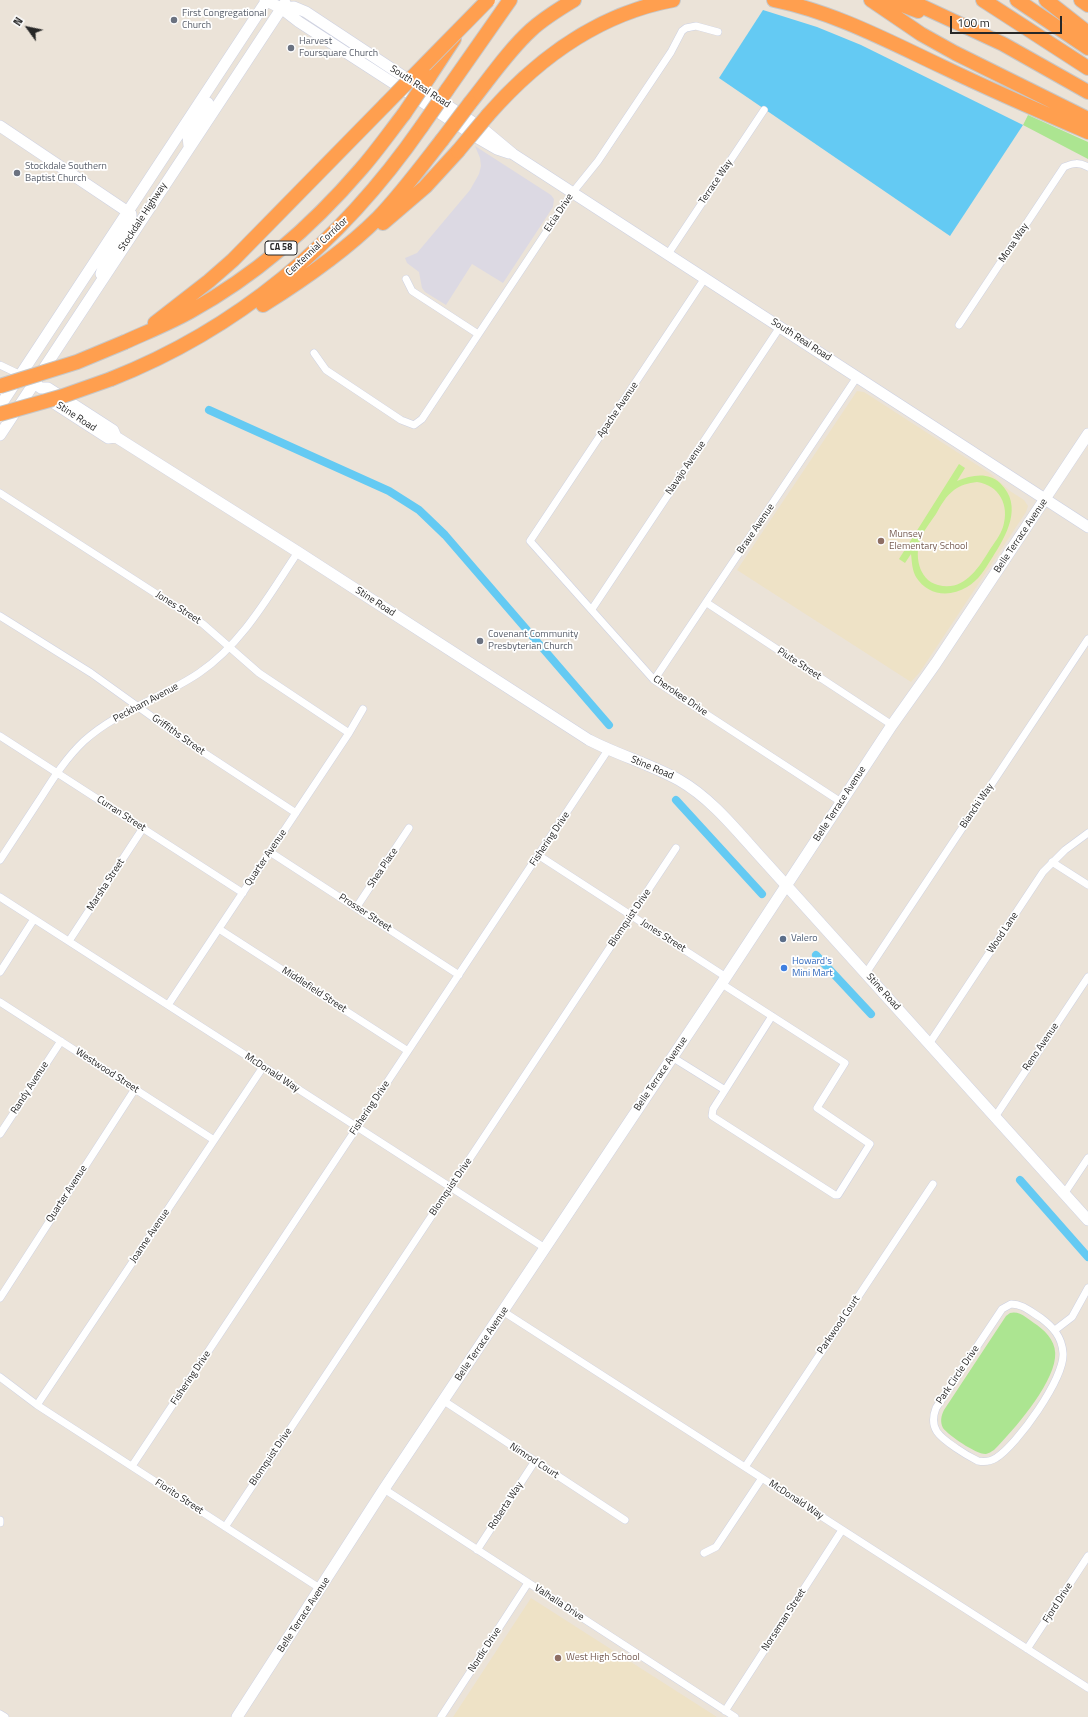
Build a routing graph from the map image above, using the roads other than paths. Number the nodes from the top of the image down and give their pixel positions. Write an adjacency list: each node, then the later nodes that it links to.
1 (266, 0): 15 (street, South Real Road); 20 (street, Stockdale Highway)
2 (479, 0): 40 (highway, CA 58, bridge)
3 (488, 0): 40 (highway, bridge)
4 (510, 0): 41 (highway, Centennial Corridor / CA 58, bridge)
5 (574, 0): 33 (highway, bridge)
6 (673, 0): 33 (highway, bridge)
7 (774, 0): 27 (highway)
8 (871, 0): 25 (highway)
9 (889, 0): 21 (highway)
10 (908, 0): 21 (highway)
11 (983, 0): 22 (highway)
12 (1017, 0): 19 (highway)
13 (1046, 0): 18 (highway)
14 (1081, 0): 16 (highway)
15 (284, 4): 28 (street, Stockdale Highway); 30 (street, South Real Road)
16 (1088, 5)
17 (718, 32): 30 (street, Elcia Drive)
18 (1088, 33)
19 (1088, 48)
20 (223, 67): 28 (street); 31 (street, Stockdale Highway)
21 (1046, 68): 23 (highway)
22 (1088, 68)
23 (1088, 92)
24 (764, 110): 32 (street, Terrace Way)
25 (1088, 119)
26 (0, 126): 31 (street)
27 (1088, 132)
28 (190, 147): 36 (street, Stockdale Highway)
29 (1088, 168): 37 (street, Mona Way)
30 (573, 192): 32 (street, South Real Road); 39 (street, Elcia Drive)
31 (128, 211): 36 (street); 44 (street, Stockdale Highway)
32 (668, 254): 34 (street, South Real Road)
33 (327, 262): 41 (highway)
34 (705, 278): 38 (street, South Real Road); 55 (street, Apache Avenue)
35 (406, 279): 39 (street)
36 (98, 287): 47 (street, Stockdale Highway)
37 (959, 325)
38 (780, 327): 45 (street, South Real Road); 58 (street, Navajo Avenue)
39 (478, 334): 42 (street, Elcia Drive)
40 (129, 341): 46 (highway, CA 58, bridge)
41 (184, 346): 49 (highway, Centennial Corridor / CA 58, bridge)
42 (314, 353)
43 (0, 364): 44 (street)
44 (21, 375): 47 (street, Stine Road); 48 (street, Stockdale Highway)
45 (857, 377): 53 (street, South Real Road); 57 (street, Brave Avenue)
46 (0, 386)
47 (38, 386): 51 (street, Stockdale Highway); 56 (street, Stine Road)
48 (0, 406)
49 (0, 414)
50 (1088, 434): 53 (street, Belle Terrace Avenue)
51 (0, 435)
52 (0, 493): 61 (street, Jones Street)
53 (1046, 499): 54 (street, South Real Road); 65 (street, Belle Terrace Avenue)
54 (1088, 527)
55 (530, 541): 58 (street, Cherokee Drive)
56 (298, 552): 61 (street, Peckham Avenue); 68 (street, Stine Road)
57 (706, 603): 62 (street, Brave Avenue); 65 (street, Piute Street)
58 (592, 609): 62 (street, Cherokee Drive)
59 (0, 616): 63 (street, Griffiths Street)
60 (1088, 639): 90 (street, Bianchi Way)
61 (230, 647): 63 (street, Peckham Avenue); 66 (street, Jones Street)
62 (654, 680): 70 (street, Cherokee Drive)
63 (138, 706): 69 (street, Peckham Avenue); 71 (street, Griffiths Street)
64 (363, 709): 66 (street, Quarter Avenue)
65 (892, 725): 70 (street, Belle Terrace Avenue)
66 (349, 733): 71 (street, Quarter Avenue)
67 (0, 736): 69 (street, Curran Street)
68 (608, 750): 77 (street, Fishering Drive); 81 (street, Stine Road)
69 (57, 773): 72 (street, Curran Street); 78 (street, Peckham Avenue)
70 (841, 802): 81 (street, Belle Terrace Avenue)
71 (296, 813): 76 (street, Quarter Avenue)
72 (143, 828): 82 (street, Curran Street); 88 (street, Marsha Street)
73 (409, 828): 84 (street, Shea Place)
74 (1088, 833): 79 (street, Wood Lane)
75 (676, 848): 85 (street, Blomquist Drive)
76 (270, 852): 82 (street, Quarter Avenue); 84 (street, Prosser Street)
77 (538, 855): 85 (street, Jones Street); 91 (street, Fishering Drive)
78 (0, 860)
79 (1052, 862): 80 (street); 98 (street, Wood Lane)
80 (1088, 885)
81 (786, 886): 90 (street, Stine Road); 93 (street, Belle Terrace Avenue)
82 (243, 893): 87 (street, Quarter Avenue)
83 (0, 896): 86 (street, McDonald Way)
84 (356, 908): 91 (street, Prosser Street)
85 (632, 916): 93 (street, Jones Street); 110 (street, Blomquist Drive)
86 (34, 919): 88 (street, McDonald Way); 89 (street)
87 (219, 929): 95 (street, Quarter Avenue); 99 (street, Middlefield Street)
88 (69, 941): 95 (street, McDonald Way)
89 (0, 972)
90 (866, 973): 98 (street, Stine Road)
91 (459, 975): 99 (street, Fishering Drive)
92 (1088, 977): 104 (street, Reno Avenue)
93 (724, 981): 96 (street, Jones Street); 100 (street, Belle Terrace Avenue)
94 (0, 1002): 97 (street, Westwood Street)
95 (168, 1005): 101 (street, McDonald Way)
96 (772, 1016): 103 (street); 103 (street, Jones Street)
97 (60, 1041): 102 (street, Westwood Street); 106 (street, Randy Avenue)
98 (929, 1044): 104 (street, Stine Road)
99 (408, 1051): 105 (street, Fishering Drive)
100 (672, 1057): 103 (street); 113 (street, Belle Terrace Avenue)
101 (263, 1066): 105 (street, McDonald Way); 107 (street, Joanne Avenue)
102 (135, 1089): 107 (street, Westwood Street); 115 (street, Quarter Avenue)
103 (725, 1090)
104 (995, 1117): 111 (street, Stine Road)
105 (357, 1128): 110 (street, McDonald Way); 122 (street, Fishering Drive)
106 (0, 1134)
107 (214, 1140): 120 (street, Joanne Avenue)
108 (1088, 1158): 111 (street)
109 (933, 1184): 123 (street, Parkwood Court)
110 (450, 1188): 113 (street, McDonald Way); 127 (street, Blomquist Drive)
111 (1064, 1194): 112 (street, Stine Road)
112 (1088, 1220)
113 (545, 1248): 116 (street, Belle Terrace Avenue)
114 (1088, 1288): 117 (street)
115 (0, 1298)
116 (504, 1312): 119 (street, Belle Terrace Avenue); 123 (street, McDonald Way)
117 (1055, 1330): 117 (street, Park Circle Drive)
118 (0, 1378): 120 (street, Fiorito Street)
119 (444, 1401): 121 (street, Nimrod Court); 125 (street, Belle Terrace Avenue)
120 (37, 1405): 122 (street, Fiorito Street)
121 (535, 1461): 126 (street, Nimrod Court); 129 (street, Roberta Way)
122 (132, 1466): 127 (street, Fiorito Street)
123 (745, 1467): 124 (street, McDonald Way)
124 (762, 1478): 128 (street, McDonald Way); 130 (street)
125 (384, 1489): 129 (street, Valhalla Drive); 133 (street, Belle Terrace Avenue)
126 (625, 1520)
127 (225, 1527): 133 (street, Fiorito Street)
128 (842, 1530): 134 (street, McDonald Way); 136 (street, Norseman Street)
129 (477, 1550): 132 (street, Valhalla Drive)
130 (704, 1554)
131 (1088, 1556): 134 (street, Fjord Drive)
132 (528, 1583): 136 (street, Valhalla Drive); 140 (street, Nordic Drive)
133 (321, 1589): 139 (street, Belle Terrace Avenue)
134 (1027, 1649): 135 (street, McDonald Way)
135 (1088, 1688)
136 (725, 1711): 141 (street, Valhalla Drive)
137 (0, 1714): 138 (street)
138 (5, 1717)
139 (237, 1717)
140 (441, 1717)
141 (735, 1717)

